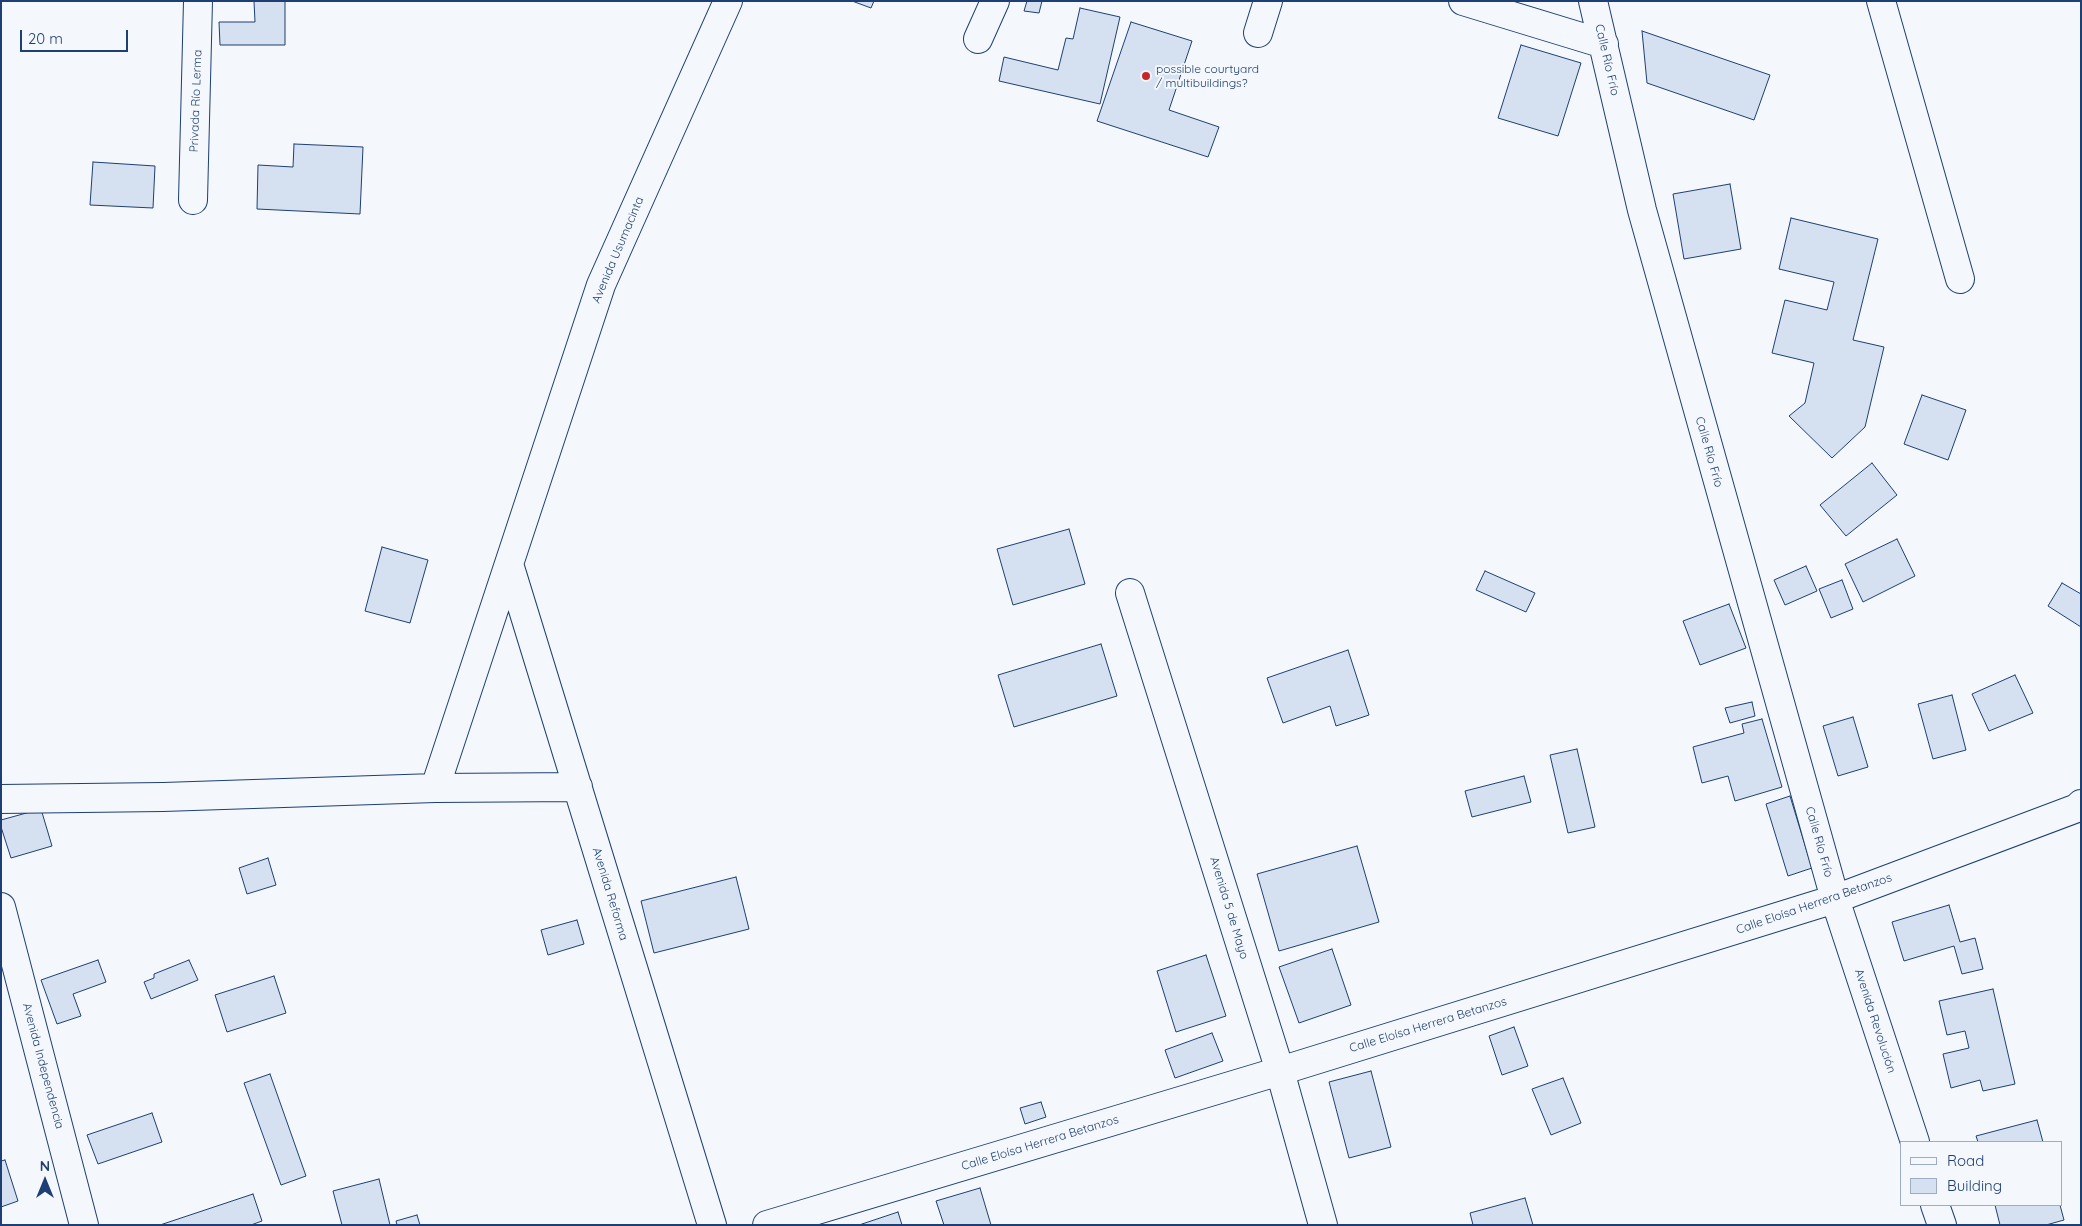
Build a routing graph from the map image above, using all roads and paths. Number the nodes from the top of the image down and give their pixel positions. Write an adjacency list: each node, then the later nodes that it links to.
1 (198, 1): 11 (street, Privada Río Lerma)
2 (728, 1): 13 (street, Avenida Usumacinta)
3 (995, 1): 9 (street)
4 (1268, 1): 8 (street)
5 (1463, 1): 10 (street)
6 (1593, 1): 10 (street, Calle Río Frío)
7 (1880, 1): 12 (street)
8 (1258, 34)
9 (978, 40)
10 (1604, 44): 19 (street, Calle Río Frío)
11 (193, 200)
12 (1960, 280)
13 (509, 564): 15 (street, Avenida Usumacinta); 16 (street, Avenida Reforma)
14 (1130, 593): 21 (street, Avenida 5 de Mayo)
15 (435, 788): 16 (street); 17 (street)
16 (578, 788): 25 (street, Avenida Reforma)
17 (1, 799)
18 (2081, 804): 19 (street, Calle Eloísa Herrera Betanzos)
19 (1835, 899): 21 (street, Calle Eloísa Herrera Betanzos); 22 (street, Avenida Revolución)
20 (1, 907): 24 (street, Avenida Independencia)
21 (1280, 1071): 26 (street, Calle Eloísa Herrera Betanzos); 27 (street, Avenida 5 de Mayo)
22 (1915, 1141)
23 (1936, 1206): 28 (street)
24 (84, 1225)
25 (712, 1225)
26 (768, 1225)
27 (1323, 1225)
28 (1942, 1225)

